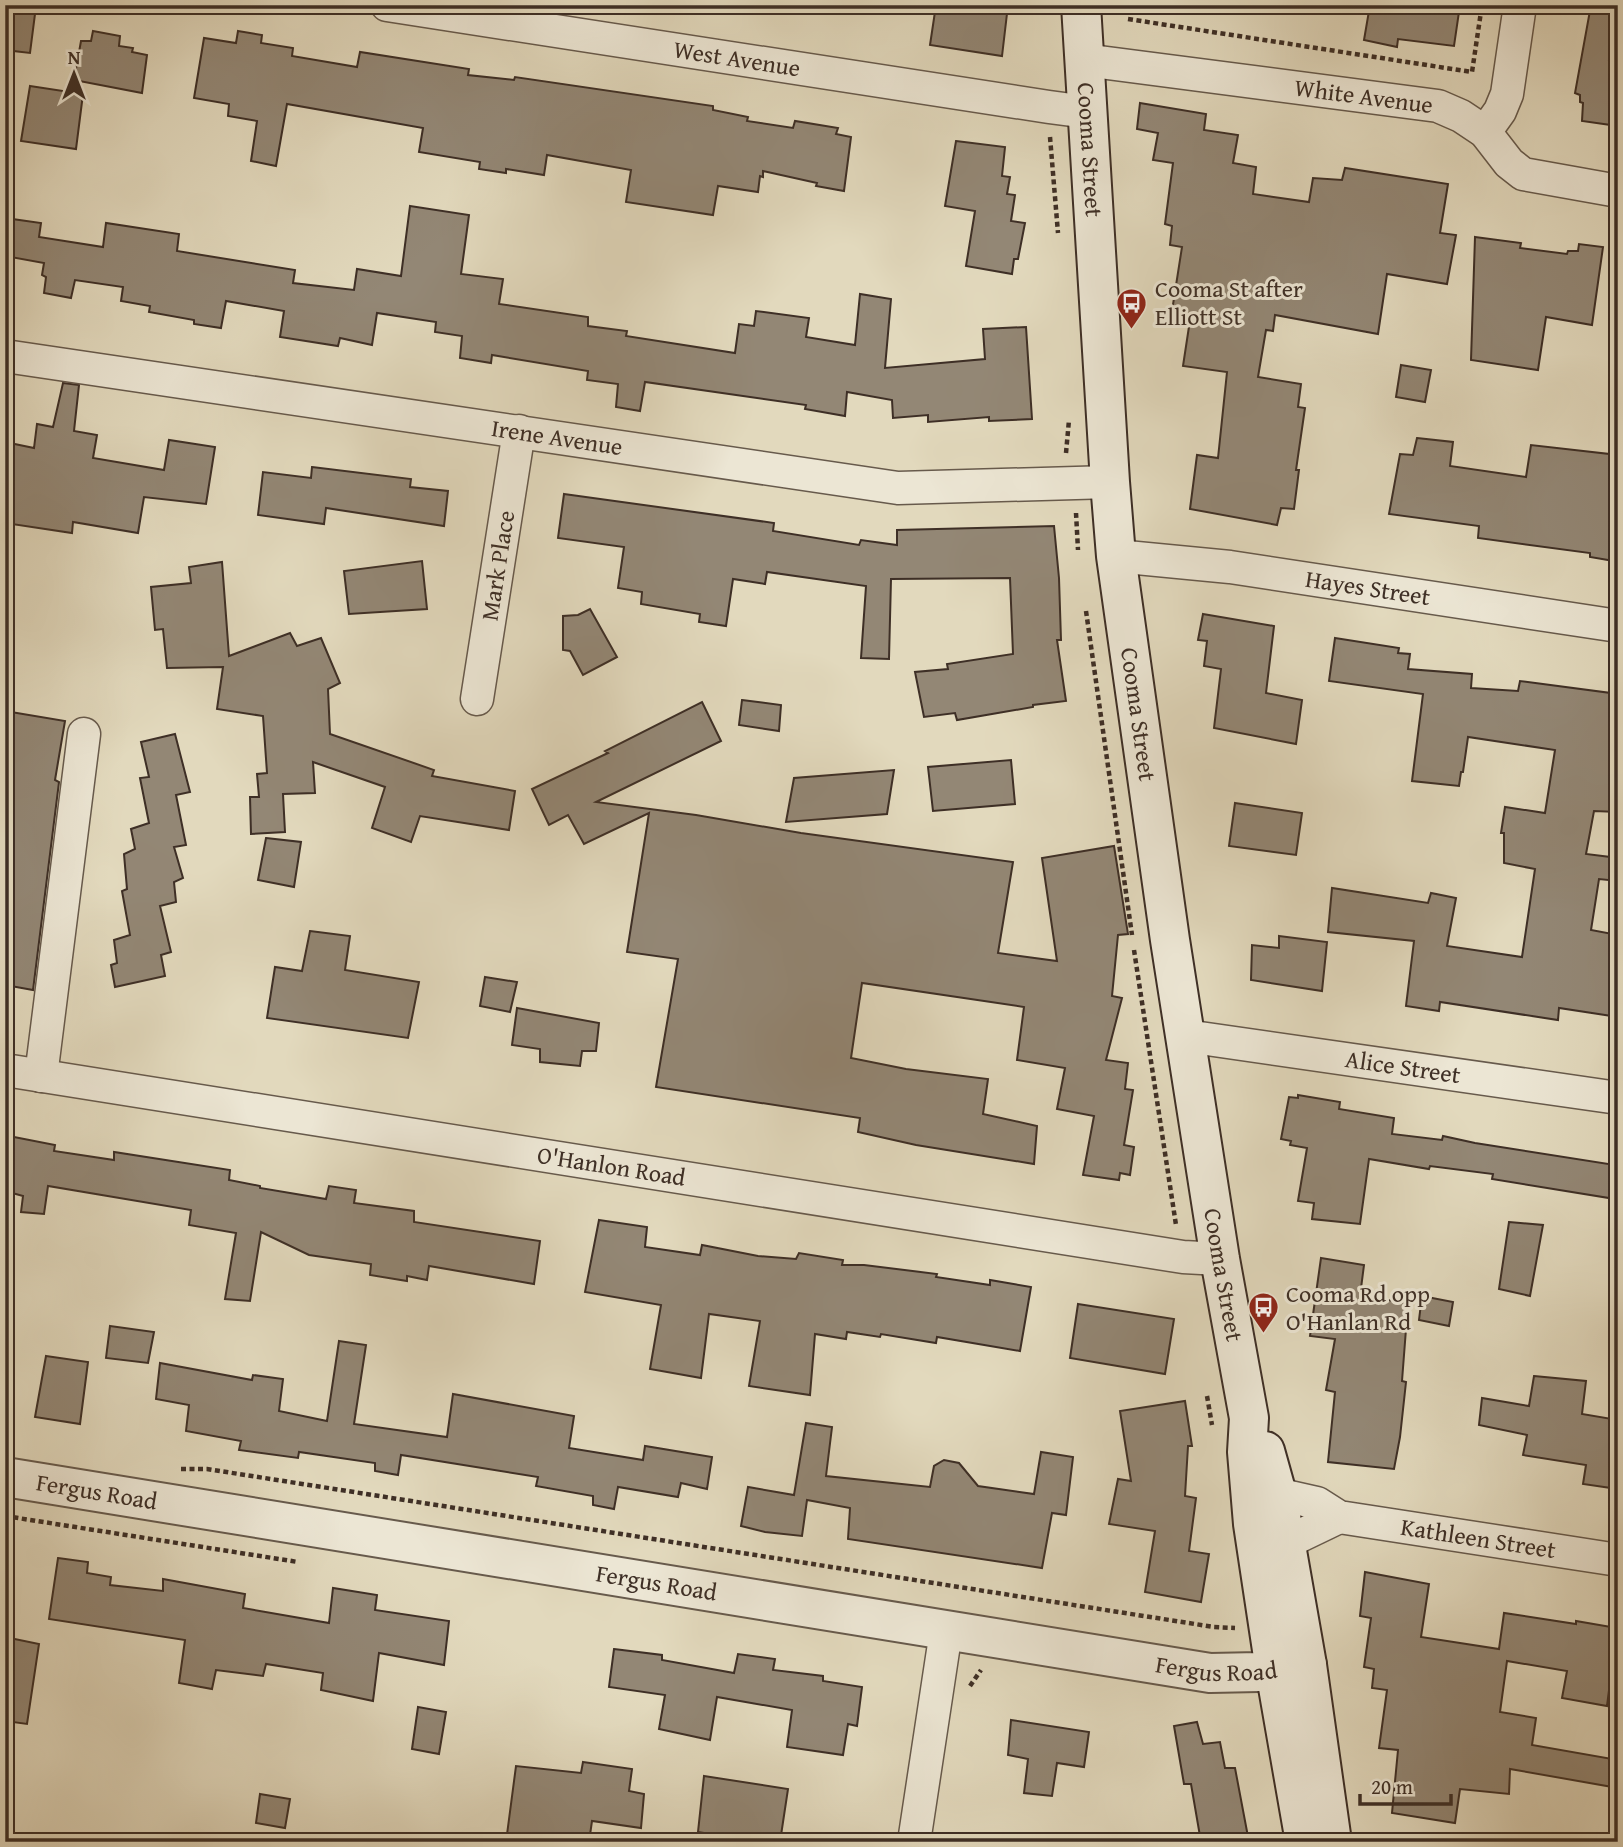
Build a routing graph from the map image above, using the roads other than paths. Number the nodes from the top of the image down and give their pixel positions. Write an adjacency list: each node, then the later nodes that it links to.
1 (387, 5): 5 (street, West Avenue)
2 (1081, 5): 4 (main road, Cooma Street)
3 (1520, 5): 6 (street)
4 (1084, 60): 5 (main road, Cooma Street); 6 (street, White Avenue)
5 (1087, 111): 10 (main road, Cooma Street)
6 (1485, 132): 7 (street, White Avenue)
7 (1618, 191)
8 (5, 356): 9 (street, Irene Avenue)
9 (519, 431): 10 (street, Irene Avenue); 13 (street, Mark Place)
10 (1110, 482): 11 (main road, Cooma Street)
11 (1116, 556): 12 (street, Hayes Street); 15 (main road, Cooma Street)
12 (1618, 626)
13 (477, 699)
14 (84, 734): 17 (street)
15 (1186, 1036): 18 (street, Alice Street); 19 (main road, Cooma Street)
16 (5, 1070): 17 (street, O'Hanlon Road)
17 (41, 1076): 19 (street, O'Hanlon Road)
18 (1618, 1098)
19 (1220, 1259): 20 (main road, Cooma Street)
20 (1249, 1418): 22 (main road, Cooma Street); 27 (main road, Cooma Street)
21 (5, 1477): 26 (main road, Fergus Road)
22 (1277, 1494): 23 (street, Kathleen Street); 24 (main road, Cooma Street)
23 (1339, 1517): 24 (street); 25 (street, Kathleen Street)
24 (1285, 1543): 27 (main road, Cooma Street)
25 (1618, 1560)
26 (946, 1631): 27 (main road, Fergus Road); 28 (street)
27 (1291, 1668): 29 (main road, Cooma Street); 30 (main road, Cooma Street)
28 (914, 1842)
29 (1305, 1842)
30 (1332, 1842)

